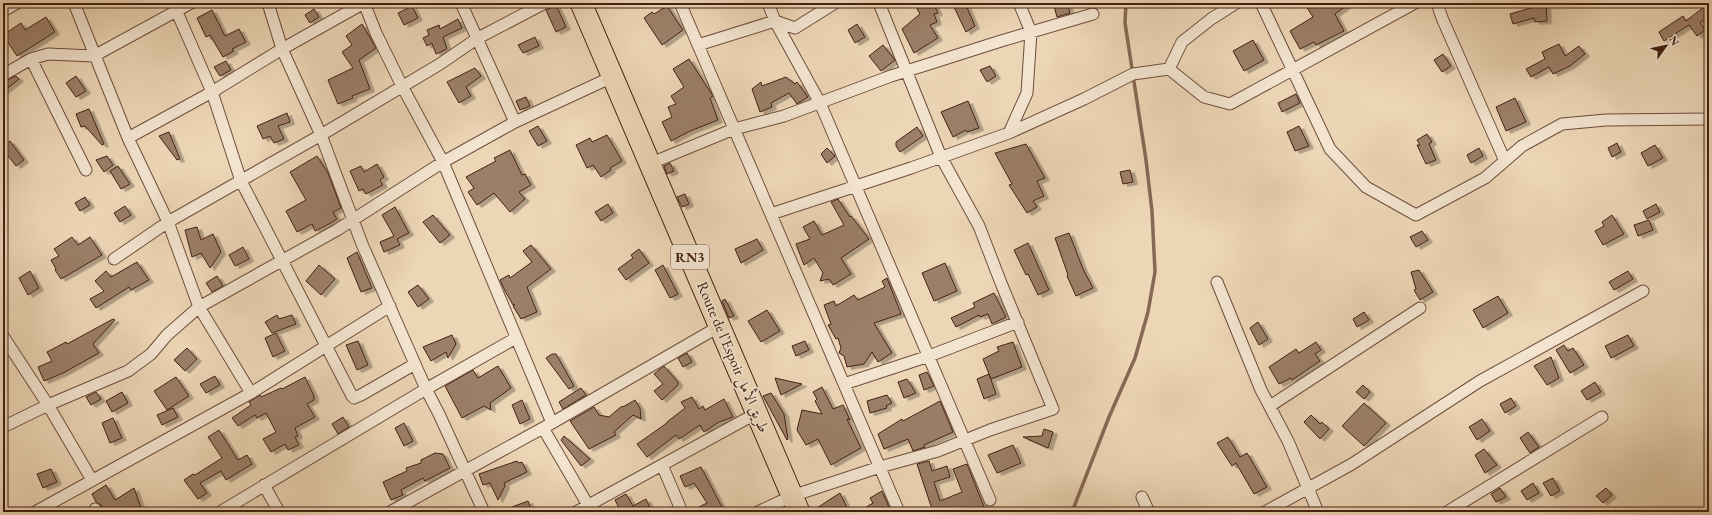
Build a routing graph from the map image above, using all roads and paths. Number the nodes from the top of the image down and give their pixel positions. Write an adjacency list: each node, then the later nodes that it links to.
1 (17, 3): 19 (street)
2 (74, 3): 26 (street)
3 (191, 3): 18 (street)
4 (268, 3): 25 (street)
5 (364, 3): 25 (street); 33 (street)
6 (461, 3): 23 (street)
7 (545, 3): 23 (street)
8 (581, 3): 32 (highway, Route de l’Espoir طريق الأمل / RN3)
9 (680, 3): 24 (street)
10 (768, 3): 21 (street)
11 (835, 3): 21 (street)
12 (879, 3): 30 (street)
13 (1019, 3): 22 (street)
14 (1236, 3): 28 (street)
15 (1261, 3): 29 (street)
16 (1415, 3): 29 (street)
17 (1437, 3): 43 (street)
18 (175, 7): 26 (street); 34 (street)
19 (3, 11)
20 (1093, 14): 22 (street)
21 (775, 20): 24 (street); 35 (street)
22 (1031, 32): 30 (street); 39 (street)
23 (478, 38): 33 (street); 37 (street)
24 (698, 45): 38 (street)
25 (282, 49): 34 (street); 40 (street)
26 (94, 56): 27 (street); 41 (street)
27 (31, 60): 31 (street); 46 (street)
28 (1169, 69): 29 (street); 39 (street)
29 (1292, 70): 43 (street)
30 (908, 71): 35 (street); 42 (street)
31 (3, 75)
32 (612, 77): 37 (street); 45 (highway, Route de l’Espoir طريق الأمل / RN3)
33 (402, 86): 40 (street); 44 (street)
34 (212, 92): 41 (street); 47 (street)
35 (820, 102): 38 (street); 48 (street)
36 (1709, 119): 43 (street)
37 (515, 122): 44 (street)
38 (734, 129): 45 (street); 49 (street)
39 (1009, 133): 42 (street)
40 (321, 135): 47 (street); 50 (street)
41 (128, 138): 51 (street)
42 (941, 157): 48 (street); 59 (street)
43 (1505, 161)
44 (443, 162): 50 (street); 62 (street)
45 (649, 164): 60 (highway, Route de l’Espoir طريق الأمل / RN3)
46 (86, 170)
47 (241, 181): 51 (street); 53 (street)
48 (856, 186): 49 (street); 64 (street)
49 (771, 214): 66 (street)
50 (353, 220): 53 (street); 56 (street)
51 (168, 222): 52 (street); 57 (street)
52 (114, 259)
53 (283, 261): 57 (street); 63 (street)
54 (1217, 282): 70 (street)
55 (1643, 291): 81 (street)
56 (390, 306): 63 (street); 65 (street)
57 (199, 307): 68 (street); 69 (street)
58 (1420, 308): 70 (street)
59 (1018, 322): 64 (street); 75 (street)
60 (720, 326): 71 (highway, Route de l’Espoir طريق الأمل / RN3); 73 (street)
61 (3, 336): 69 (street)
62 (516, 338): 67 (street); 73 (street)
63 (327, 345): 65 (street); 68 (street)
64 (929, 356): 66 (street); 75 (street)
65 (415, 364): 67 (street)
66 (844, 384): 77 (street)
67 (426, 389): 78 (street); 80 (street)
68 (251, 393): 79 (street)
69 (48, 404): 74 (street); 79 (street)
70 (1270, 406): 81 (street)
71 (757, 413): 76 (street); 84 (highway, Route de l’Espoir طريق الأمل / RN3)
72 (1602, 417): 98 (street)
73 (548, 426): 78 (street); 85 (street)
74 (3, 427)
75 (965, 440): 77 (street); 83 (street)
76 (662, 466): 85 (street); 92 (street)
77 (880, 467): 84 (street); 94 (street)
78 (466, 471): 89 (street); 90 (street)
79 (92, 480): 86 (street)
80 (264, 485): 87 (street); 88 (street)
81 (1307, 489): 96 (street); 97 (street)
82 (1142, 497): 95 (street)
83 (990, 500)
84 (796, 504): 93 (street)
85 (591, 508): 91 (street)
86 (35, 512)
87 (220, 512)
88 (279, 512)
89 (390, 512)
90 (484, 512)
91 (576, 512)
92 (682, 512)
93 (758, 512)
94 (899, 512)
95 (1149, 512)
96 (1265, 512)
97 (1318, 512)
98 (1447, 512)

